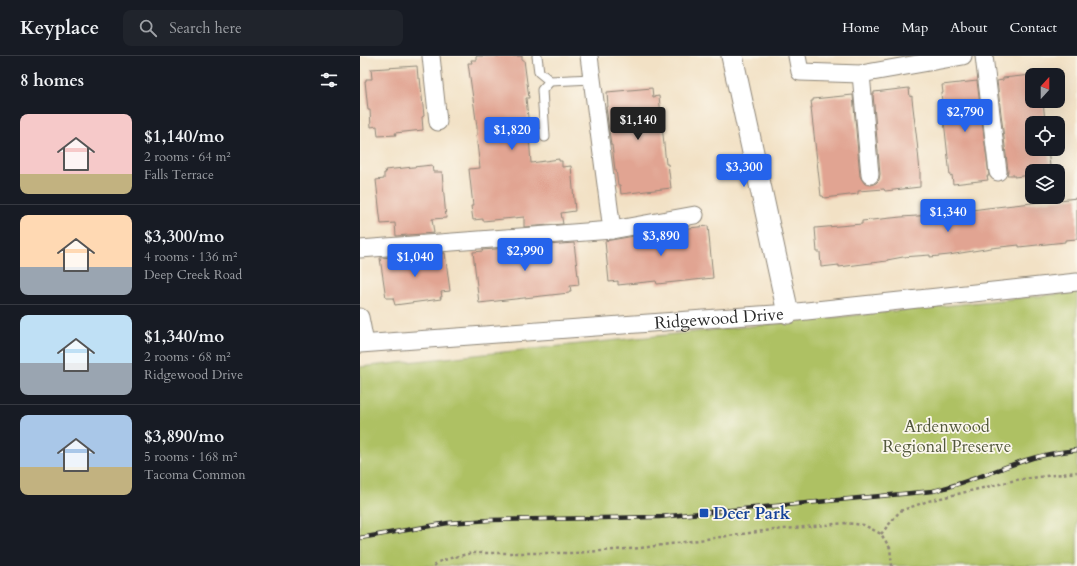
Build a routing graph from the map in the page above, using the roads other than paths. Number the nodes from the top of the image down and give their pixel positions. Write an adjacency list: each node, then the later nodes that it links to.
1 (431, 56): 11 (street)
2 (537, 56): 10 (lane)
3 (589, 56): 9 (street)
4 (732, 56): 19 (street)
5 (797, 56): 8 (street)
6 (963, 56): 8 (street)
7 (984, 56): 13 (street)
8 (861, 74): 14 (street)
9 (592, 79): 10 (lane); 16 (street)
10 (550, 81): 12 (lane)
11 (438, 122)
12 (546, 137)
13 (998, 172)
14 (870, 175)
15 (695, 215): 16 (street)
16 (612, 230): 17 (street)
17 (360, 249)
18 (1077, 282): 19 (street, Ridgewood Drive)
19 (788, 313): 21 (street, Ridgewood Drive)
20 (360, 317): 21 (street)
21 (362, 344)

